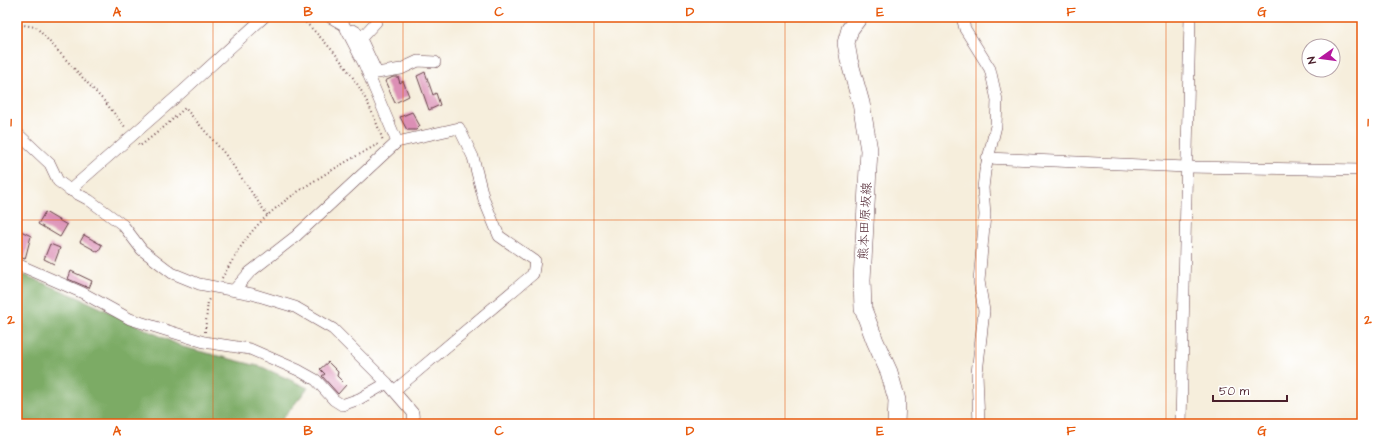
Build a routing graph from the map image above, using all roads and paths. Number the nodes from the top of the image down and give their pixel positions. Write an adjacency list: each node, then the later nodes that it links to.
1 (264, 17): 15 (street)
2 (300, 17): 17 (path)
3 (330, 17): 8 (street)
4 (377, 17): 8 (street)
5 (859, 17): 23 (main road, 熊本田原坂線)
6 (962, 17): 12 (street)
7 (1190, 17): 13 (street)
8 (344, 25): 9 (street); 11 (street)
9 (435, 62)
10 (17, 134): 15 (street)
11 (397, 142): 18 (street); 21 (street)
12 (988, 158): 13 (street); 24 (street)
13 (1186, 167): 14 (street); 25 (street)
14 (1362, 170)
15 (70, 190): 18 (street)
16 (17, 264): 20 (street)
17 (220, 282)
18 (234, 290): 21 (street)
19 (212, 294): 20 (path)
20 (204, 342): 21 (street)
21 (391, 387): 22 (street)
22 (414, 424)
23 (896, 424)
24 (979, 424)
25 (1181, 424)

